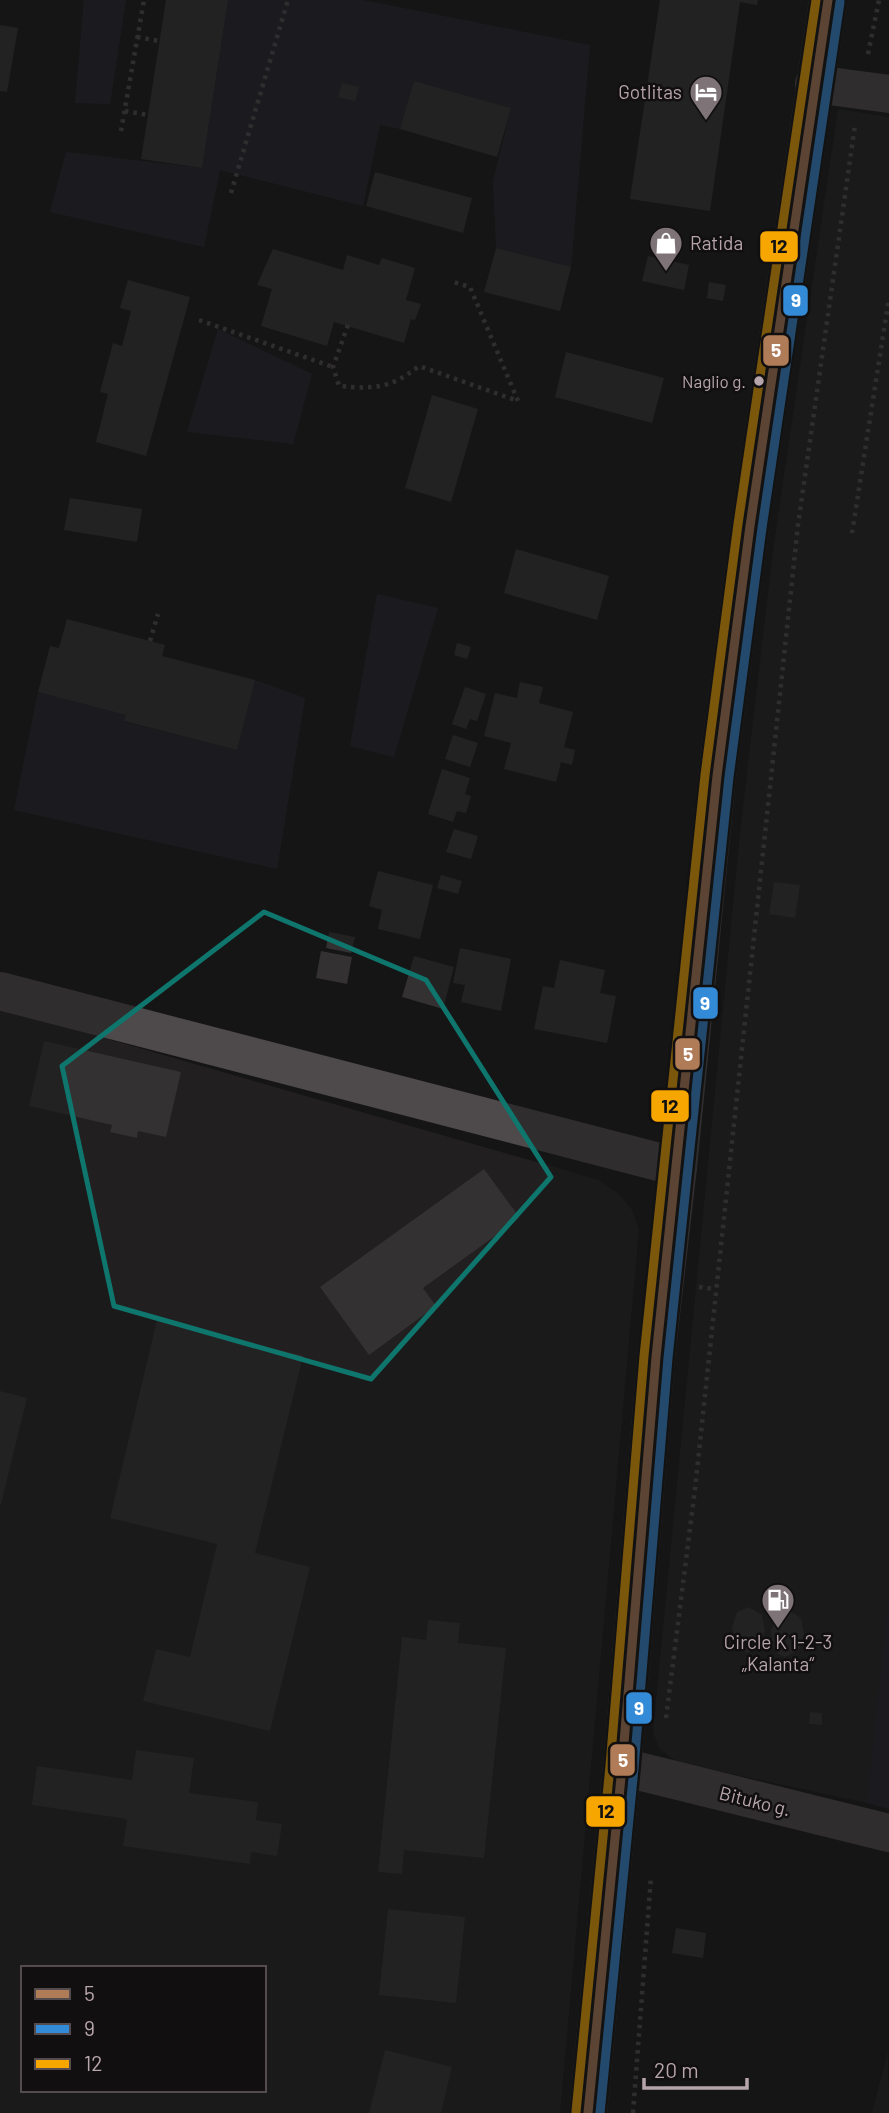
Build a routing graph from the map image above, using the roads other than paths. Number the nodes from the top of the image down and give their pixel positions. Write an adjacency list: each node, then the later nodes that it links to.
1 (828, 0): 2 (main road)
2 (814, 84): 3 (street); 5 (main road)
3 (875, 92)
4 (0, 991): 5 (street)
5 (678, 1167): 6 (main road)
6 (622, 1767): 7 (street, Bituko g.); 8 (main road)
7 (889, 1833)
8 (588, 2113)

